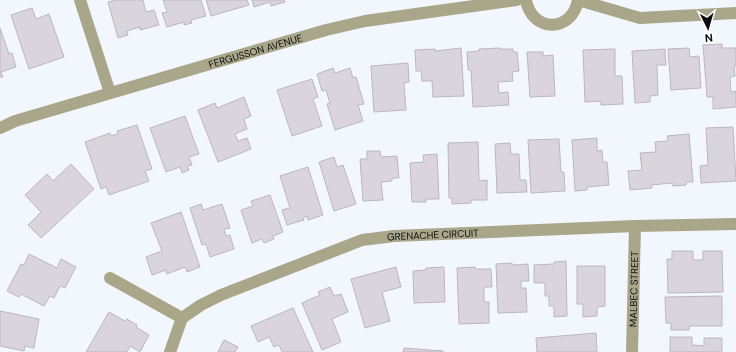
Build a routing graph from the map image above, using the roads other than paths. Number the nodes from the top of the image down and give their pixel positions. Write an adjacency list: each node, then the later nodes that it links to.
1 (80, 0): 6 (street)
2 (517, 0): 6 (street, FERGUSSON AVENUE)
3 (526, 0): 4 (street)
4 (578, 0): 5 (street)
5 (736, 13)
6 (110, 93): 7 (street, FERGUSSON AVENUE)
7 (0, 128)
8 (736, 224): 9 (street, GRENACHE CIRCUIT)
9 (635, 226): 11 (street, GRENACHE CIRCUIT); 13 (street, MALBEC STREET)
10 (110, 278): 11 (street)
11 (182, 318): 12 (street)
12 (170, 352)
13 (632, 352)

